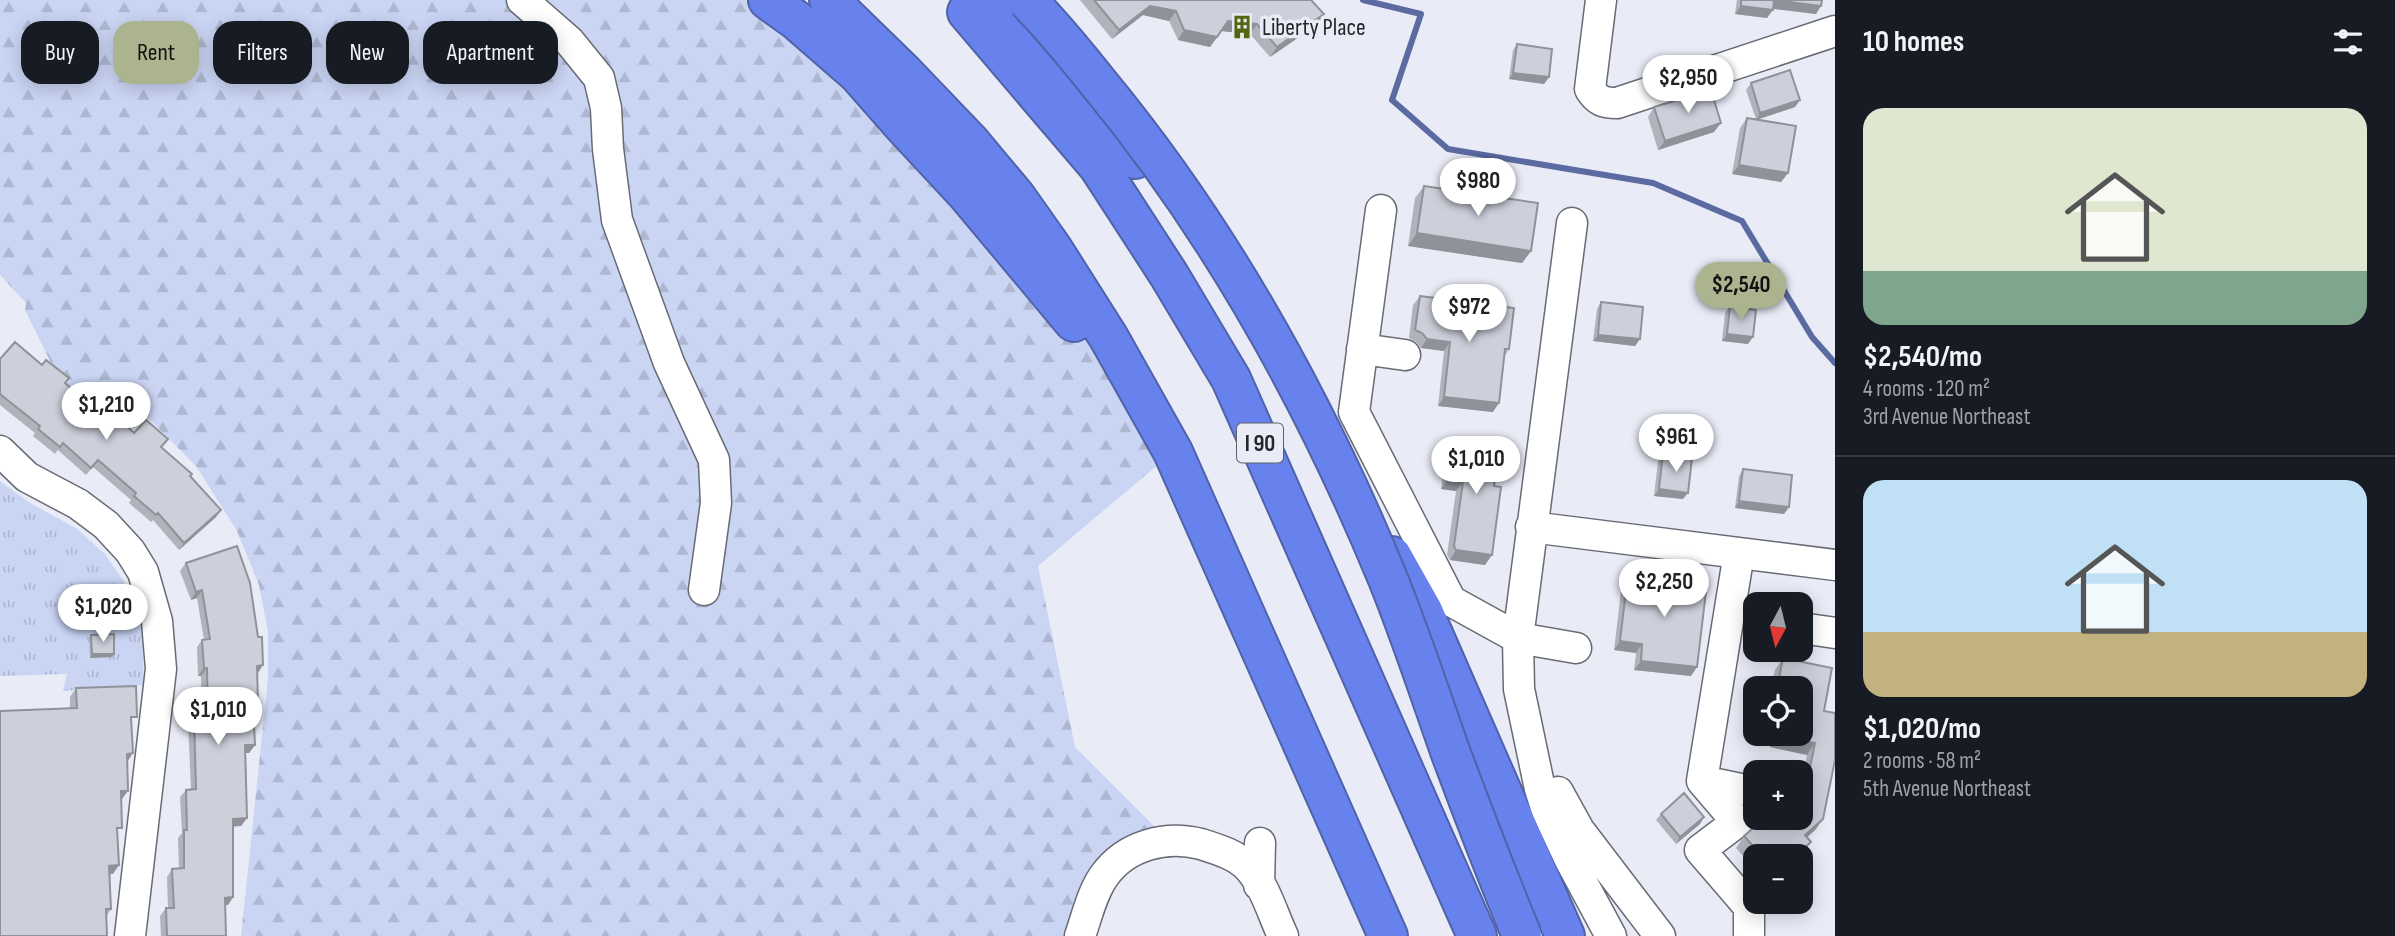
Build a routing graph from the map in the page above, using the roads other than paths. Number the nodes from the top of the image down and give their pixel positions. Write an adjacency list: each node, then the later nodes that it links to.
1 (522, 0): 20 (street)
2 (748, 0): 10 (highway)
3 (768, 0): 10 (highway)
4 (829, 0): 16 (highway)
5 (957, 0): 34 (highway, I 90)
6 (977, 0): 36 (highway)
7 (1027, 0): 35 (highway, bridge)
8 (1601, 0): 9 (street)
9 (1835, 31)
10 (901, 123): 16 (highway)
11 (1381, 210): 13 (street)
12 (1572, 223): 17 (street)
13 (1362, 349): 14 (street); 23 (street)
14 (1405, 355)
15 (0, 451): 30 (street)
16 (1173, 452): 33 (highway)
17 (1531, 527): 18 (street); 23 (street)
18 (1739, 553): 19 (street); 26 (street)
19 (1835, 565)
20 (704, 590)
21 (1813, 630): 22 (street)
22 (1835, 633)
23 (1518, 638): 24 (street); 25 (street)
24 (1576, 648)
25 (1530, 743): 37 (street); 38 (street)
26 (1702, 781): 27 (street); 39 (street)
27 (1743, 790)
28 (1260, 843): 29 (street)
29 (1259, 885): 31 (street); 32 (street)
30 (130, 936)
31 (1080, 936)
32 (1283, 936)
33 (1388, 936)
34 (1477, 936)
35 (1522, 936)
36 (1564, 936)
37 (1611, 936)
38 (1660, 936)
39 (1749, 936)

